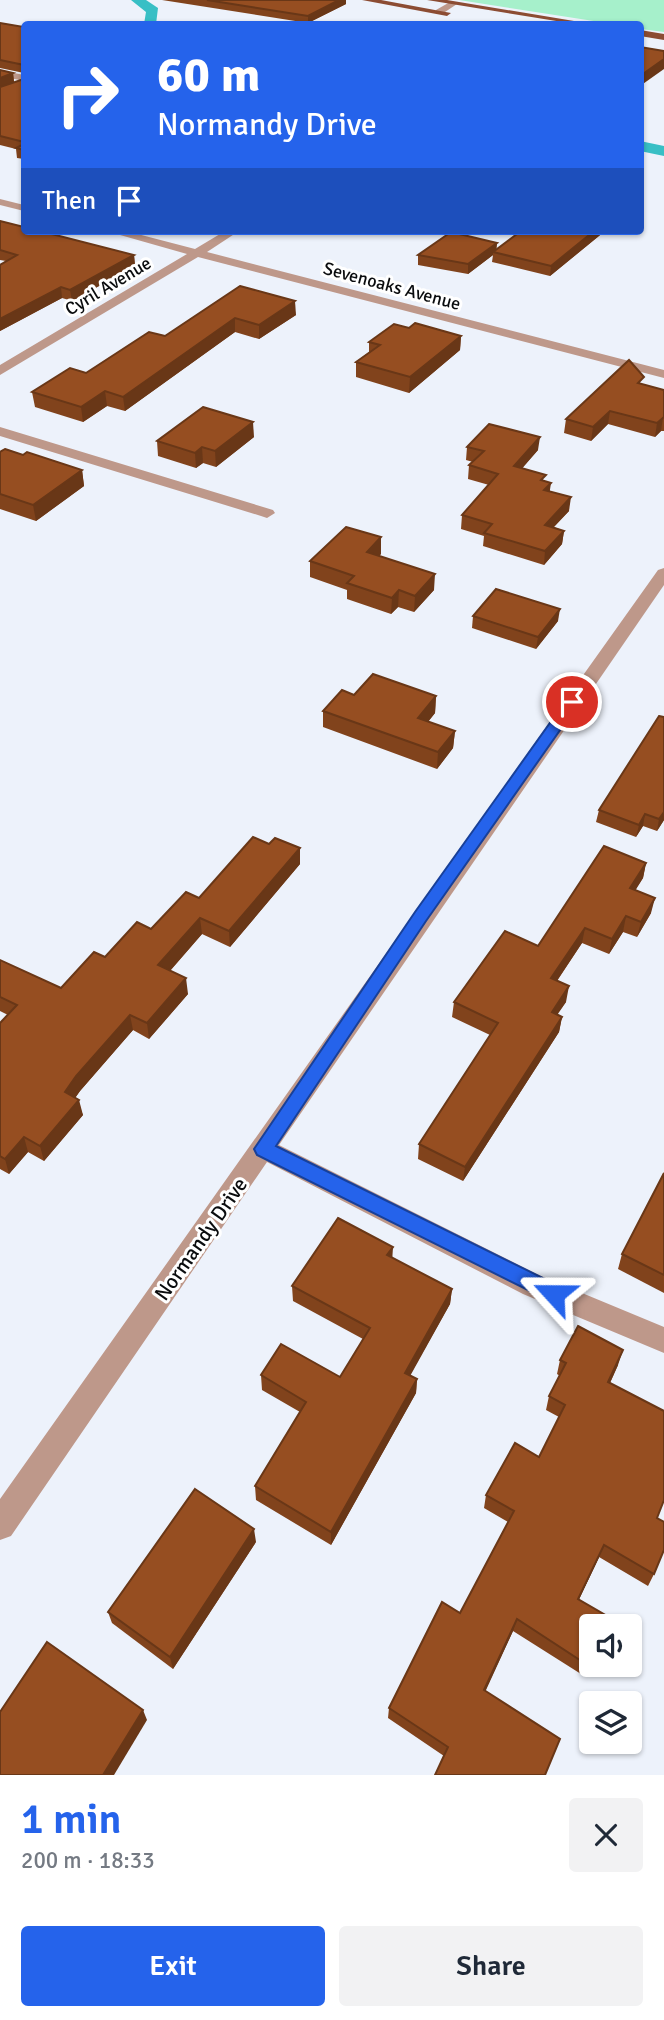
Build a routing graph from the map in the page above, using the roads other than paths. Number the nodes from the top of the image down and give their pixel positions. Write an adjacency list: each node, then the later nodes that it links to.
1 (366, 0): 4 (main road)
2 (431, 0): 3 (main road)
3 (453, 4): 4 (street); 6 (main road)
4 (439, 12): 5 (main road)
5 (500, 21)
6 (568, 21)
7 (644, 34): 8 (main road)
8 (664, 37)
9 (644, 45): 10 (main road)
10 (664, 48)
11 (0, 73): 12 (street)
12 (21, 77)
13 (21, 84): 14 (street)
14 (12, 88)
15 (0, 202): 16 (street)
16 (21, 207)
17 (127, 235): 19 (street, Sevenoaks Avenue)
18 (226, 235): 19 (street, Cyril Avenue)
19 (197, 253): 20 (street, Cyril Avenue); 21 (street, Sevenoaks Avenue)
20 (0, 371)
21 (664, 374)
22 (0, 431): 23 (street)
23 (267, 513)
24 (664, 573): 25 (street, Normandy Drive)
25 (264, 1149): 26 (street); 27 (street, Normandy Drive)
26 (664, 1340)
27 (0, 1525)

